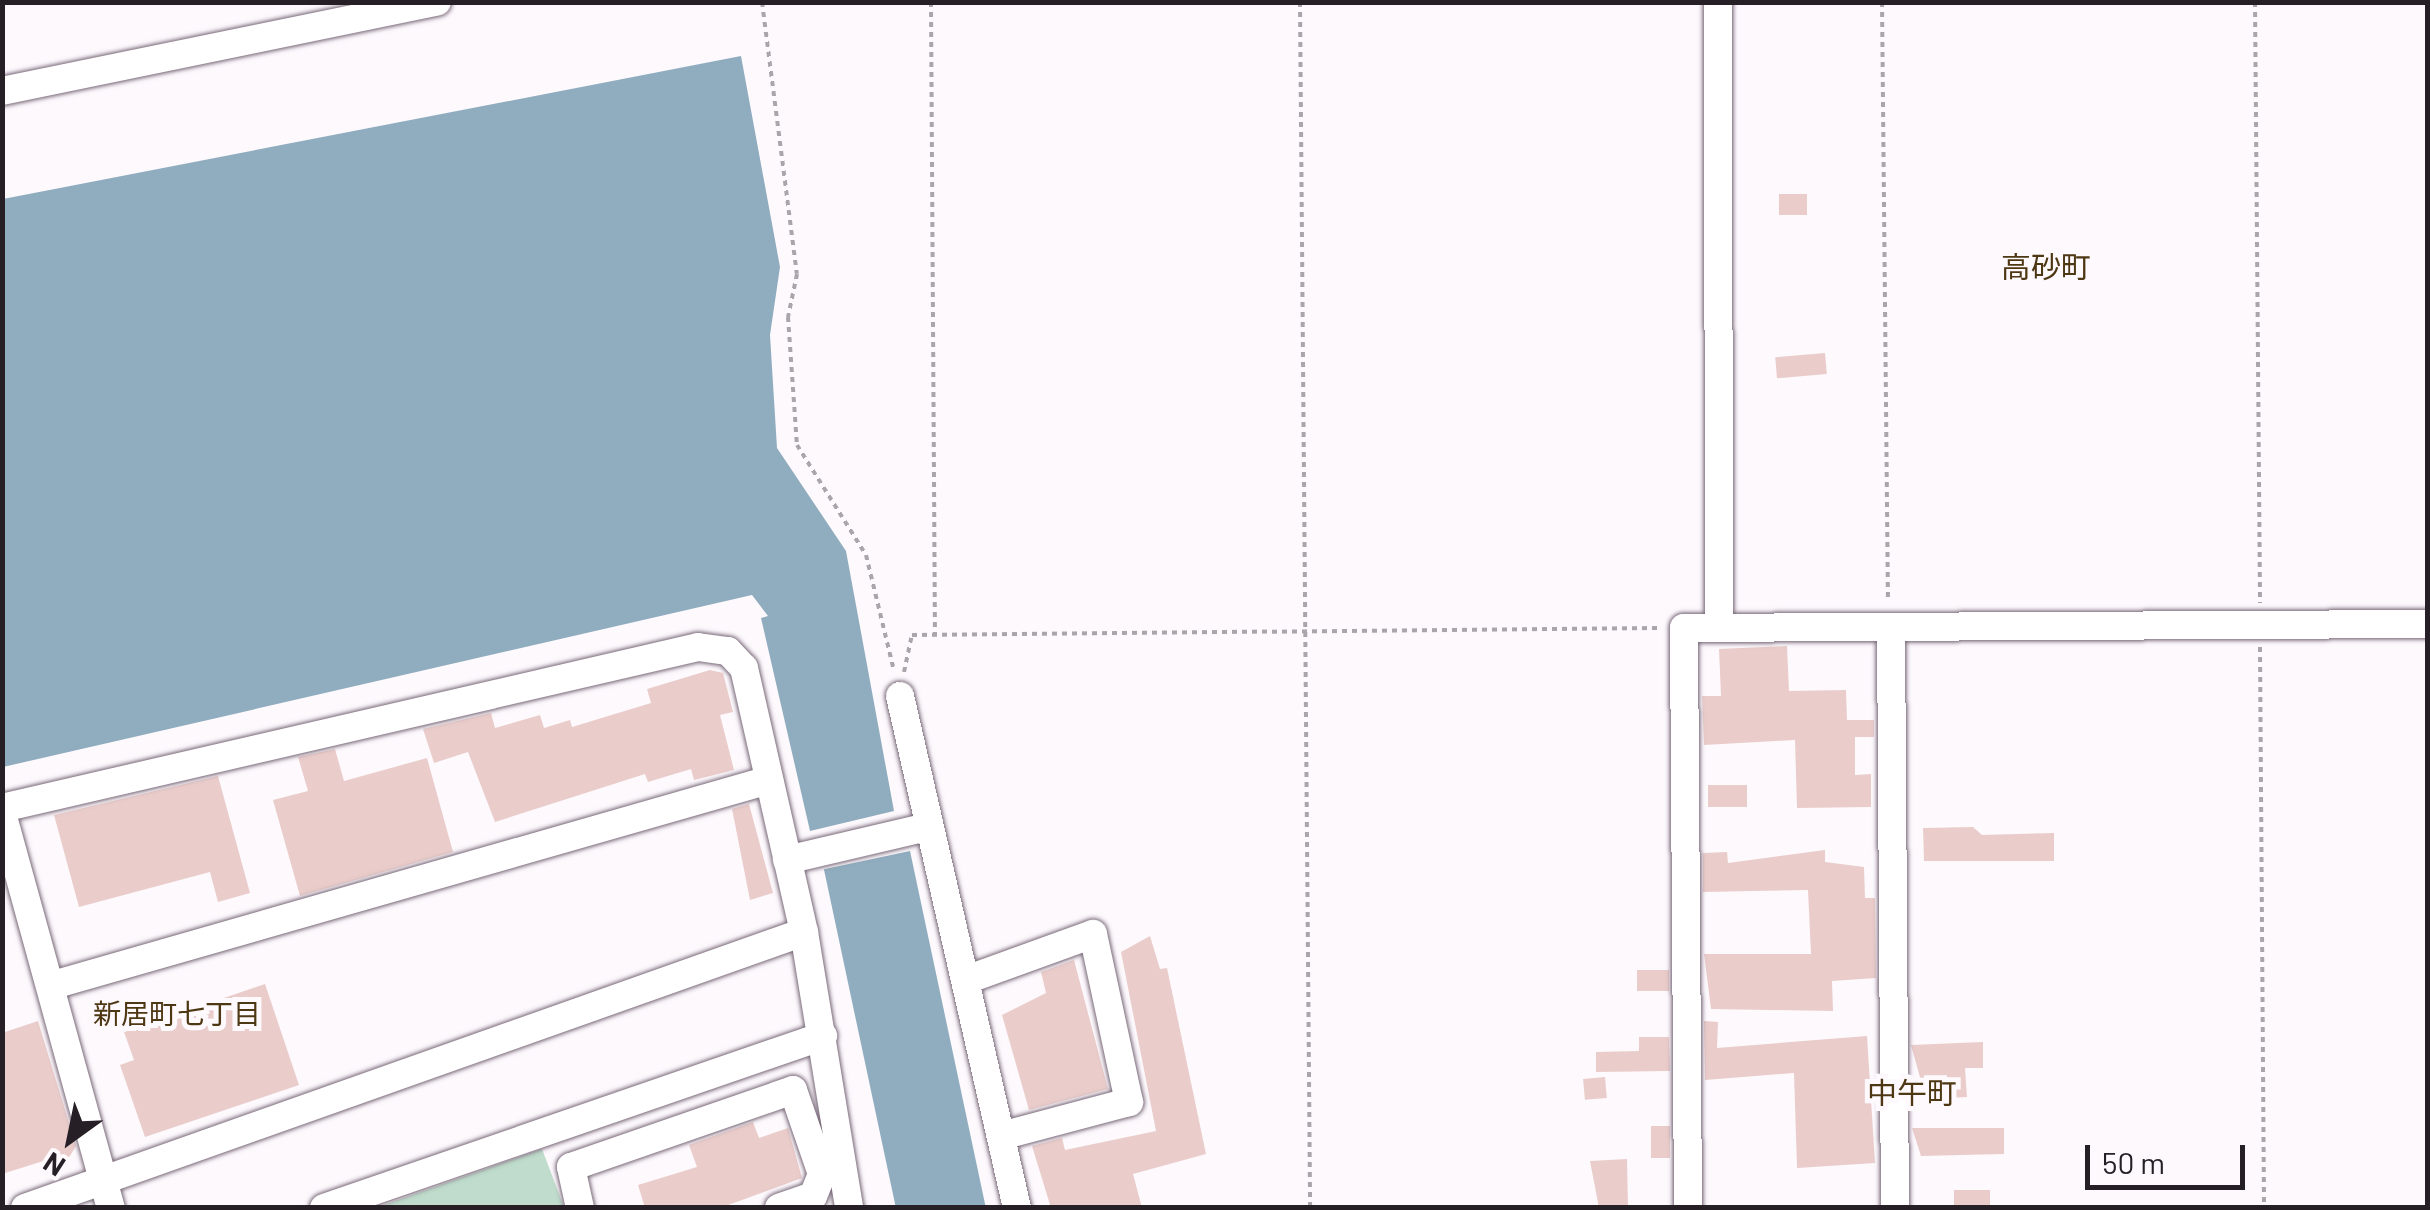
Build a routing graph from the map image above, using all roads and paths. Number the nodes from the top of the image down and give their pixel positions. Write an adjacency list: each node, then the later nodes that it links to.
1 (436, 2): 8 (street)
2 (762, 2): 16 (path)
3 (931, 2): 15 (path)
4 (1300, 2): 14 (path)
5 (1718, 2): 11 (street)
6 (1882, 2): 12 (path)
7 (2255, 2): 10 (path)
8 (2, 91)
9 (2428, 624): 10 (street)
10 (2260, 625): 12 (street); 39 (path)
11 (1719, 626): 12 (street); 13 (street)
12 (1889, 627): 38 (street)
13 (1684, 628): 14 (path); 37 (street)
14 (1308, 631): 15 (path); 36 (path)
15 (935, 634): 16 (path)
16 (900, 696): 19 (street)
17 (769, 780): 18 (street); 20 (street); 23 (street)
18 (2, 810): 23 (street)
19 (928, 827): 20 (street); 22 (street)
20 (787, 860): 21 (street)
21 (804, 932): 24 (street); 28 (street)
22 (966, 980): 27 (street); 27 (street)
23 (52, 985): 28 (street)
24 (822, 1036): 25 (street); 34 (street)
25 (720, 1071): 26 (street); 31 (street)
26 (735, 1111): 32 (street); 33 (street)
27 (1001, 1136): 35 (street)
28 (105, 1180): 29 (street); 30 (street)
29 (25, 1208)
30 (112, 1208)
31 (324, 1208)
32 (580, 1208)
33 (779, 1208)
34 (849, 1208)
35 (1017, 1208)
36 (1310, 1208)
37 (1688, 1208)
38 (1895, 1208)
39 (2264, 1208)

